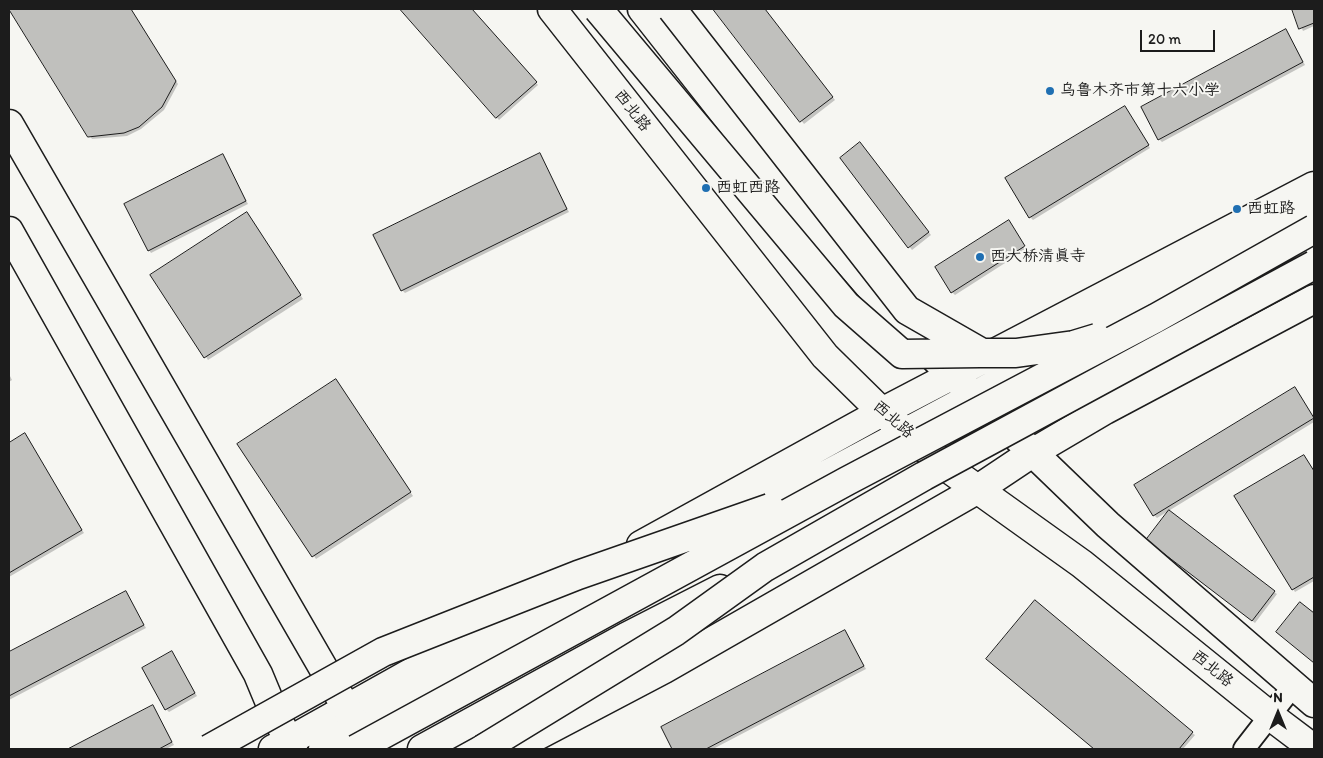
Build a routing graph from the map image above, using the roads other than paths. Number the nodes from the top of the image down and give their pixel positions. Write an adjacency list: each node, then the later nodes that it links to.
1 (552, 9): 15 (main road, 西北路)
2 (598, 9): 13 (main road, bridge)
3 (642, 9): 14 (main road)
4 (672, 9): 13 (main road, bridge)
5 (9, 124): 26 (main road)
6 (1314, 186): 14 (main road)
7 (1314, 214): 14 (main road)
8 (1314, 230): 12 (main road, bridge)
9 (9, 231): 24 (main road)
10 (1314, 265): 21 (main road, bridge)
11 (1314, 299): 17 (main road)
12 (1156, 318): 13 (main road, bridge); 19 (main road, bridge)
13 (982, 353)
14 (962, 386): 15 (main road); 16 (main road); 17 (main road)
15 (882, 412): 16 (main road, 西北路); 26 (main road)
16 (906, 431): 18 (main road, 西北路); 26 (main road)
17 (1023, 444): 18 (main road); 20 (main road); 22 (main road)
18 (952, 471): 20 (main road, 西北路); 32 (main road)
19 (847, 481): 26 (main road, bridge); 29 (main road, bridge)
20 (978, 489): 25 (main road, 西北路); 34 (main road)
21 (765, 567): 31 (main road, bridge); 33 (main road, bridge)
22 (1293, 686): 23 (main road); 25 (street)
23 (1314, 703)
24 (273, 710): 26 (main road); 27 (main road); 28 (main road)
25 (1269, 715): 35 (street); 36 (main road, 西北路)
26 (357, 734): 27 (main road); 30 (main road)
27 (285, 746)
28 (196, 749)
29 (209, 749)
30 (323, 749)
31 (422, 749)
32 (445, 749)
33 (483, 749)
34 (512, 749)
35 (1244, 749)
36 (1314, 749)

